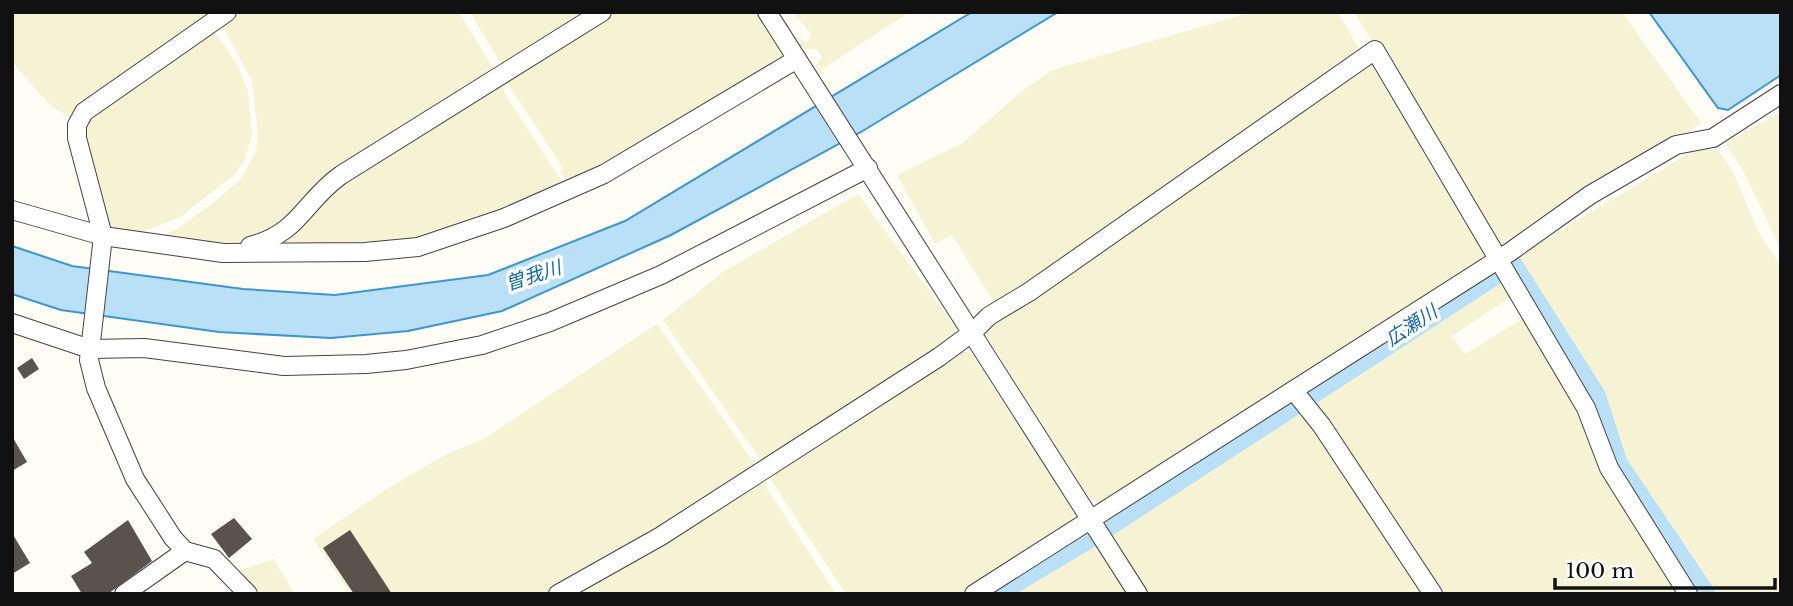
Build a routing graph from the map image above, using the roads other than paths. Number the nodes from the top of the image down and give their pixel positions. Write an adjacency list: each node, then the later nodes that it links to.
1 (227, 12): 8 (street)
2 (602, 12): 9 (street)
3 (767, 12): 4 (street)
4 (803, 66): 6 (street); 9 (street)
5 (1781, 94): 10 (street)
6 (868, 168): 12 (street); 13 (street)
7 (12, 210): 8 (street)
8 (103, 239): 9 (street); 13 (street)
9 (223, 253)
10 (1498, 259): 12 (street); 14 (street); 23 (street)
11 (12, 323): 13 (street)
12 (973, 332): 15 (street); 19 (street)
13 (90, 340): 16 (street)
14 (1294, 391): 15 (street); 22 (street)
15 (1091, 519): 20 (street); 21 (street)
16 (185, 551): 17 (street); 18 (street)
17 (124, 594)
18 (248, 594)
19 (558, 594)
20 (974, 594)
21 (1138, 594)
22 (1433, 594)
23 (1688, 594)

